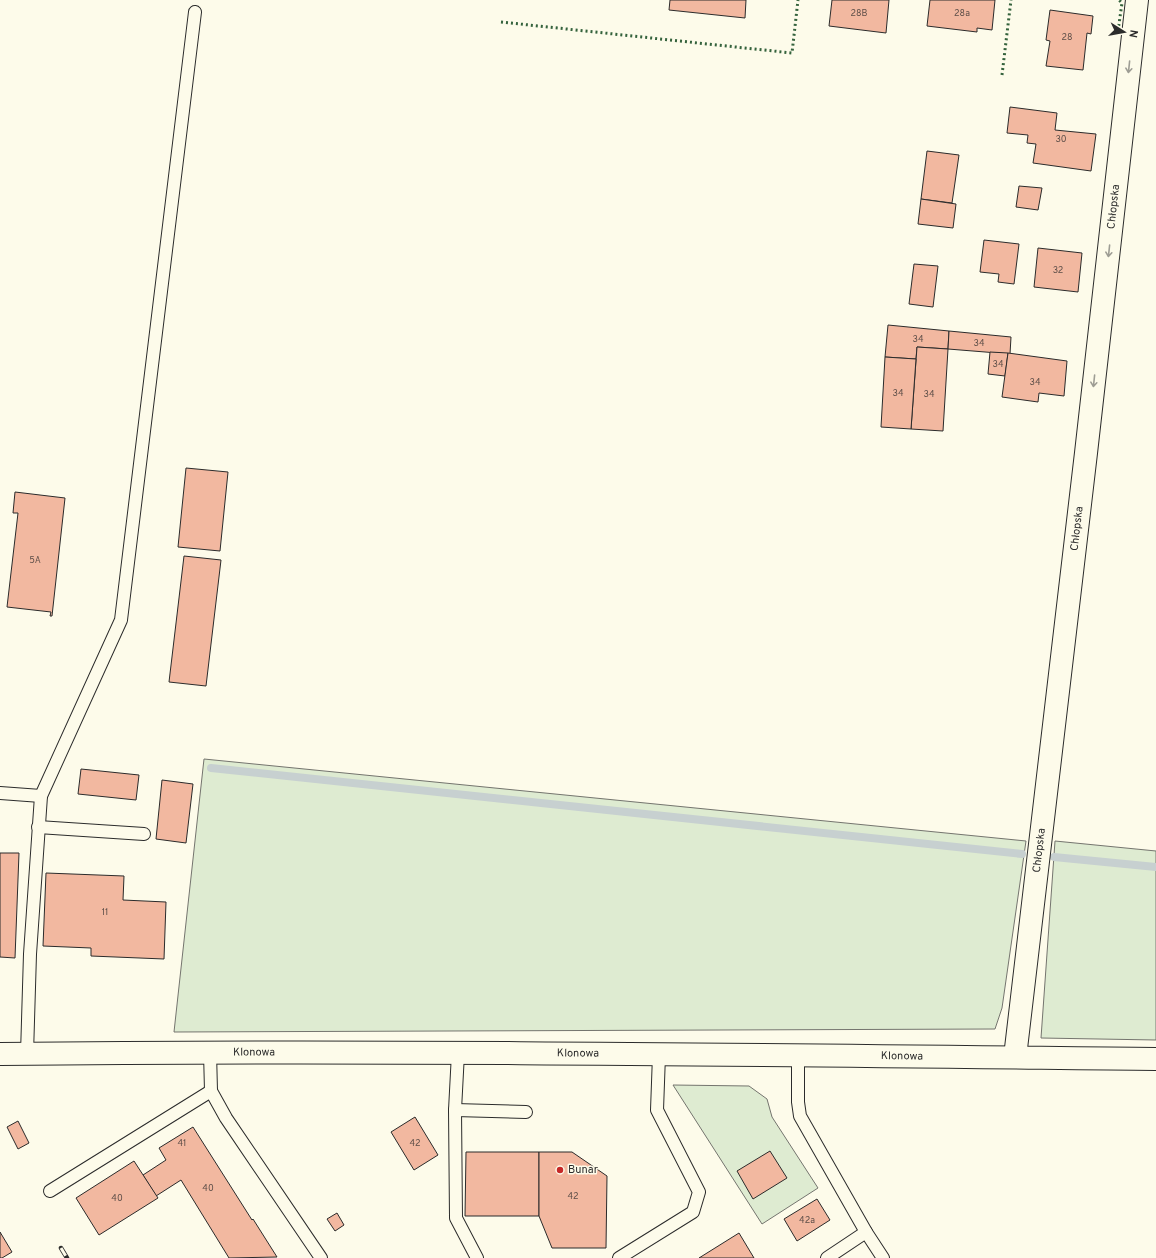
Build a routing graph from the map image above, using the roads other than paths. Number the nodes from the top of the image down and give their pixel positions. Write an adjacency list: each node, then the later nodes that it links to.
1 (1137, 0): 13 (street, Chłopska, one-way to 13)
2 (195, 12): 4 (lane)
3 (0, 793): 4 (lane)
4 (41, 796): 5 (lane)
5 (38, 827): 6 (lane); 10 (lane)
6 (144, 834)
7 (210, 1052): 8 (street, Klonowa); 10 (street, Klonowa); 15 (lane)
8 (458, 1053): 11 (street, Klonowa); 16 (lane)
9 (0, 1054): 10 (street, Klonowa)
10 (27, 1054)
11 (659, 1055): 12 (street, Klonowa); 22 (lane)
12 (798, 1056): 13 (street, Klonowa); 19 (lane)
13 (1015, 1058): 14 (street, Klonowa)
14 (1156, 1059)
15 (211, 1091): 18 (lane); 20 (lane)
16 (455, 1110): 17 (lane); 21 (lane)
17 (526, 1112)
18 (50, 1191)
19 (866, 1232): 23 (lane); 24 (lane)
20 (322, 1258)
21 (477, 1258)
22 (619, 1258)
23 (826, 1258)
24 (883, 1258)

